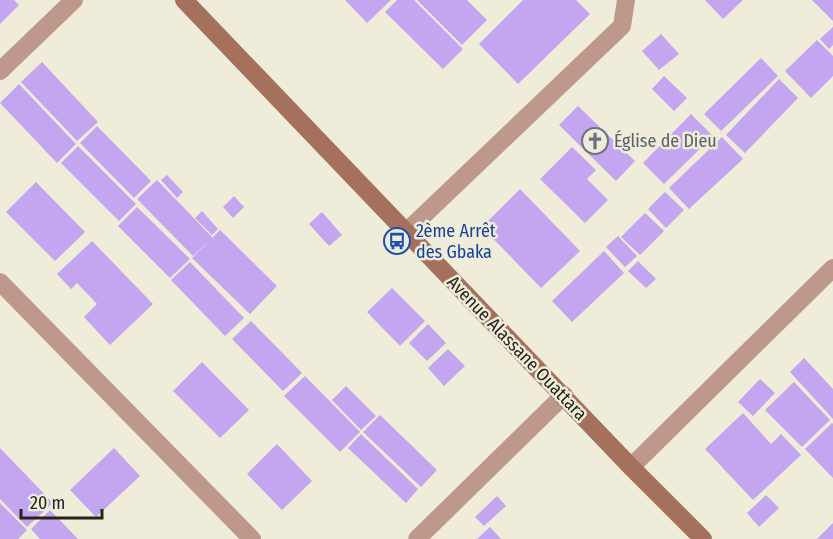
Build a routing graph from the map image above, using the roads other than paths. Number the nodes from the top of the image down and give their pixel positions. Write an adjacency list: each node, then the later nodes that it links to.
1 (74, 0): 4 (street)
2 (183, 0): 5 (street, Avenue Alassane Ouattara)
3 (627, 0): 5 (street)
4 (0, 71)
5 (405, 233): 8 (street, Avenue Alassane Ouattara)
6 (833, 268): 9 (street)
7 (0, 282): 10 (street)
8 (564, 395): 9 (street, Avenue Alassane Ouattara); 11 (street)
9 (631, 467): 12 (street, Avenue Alassane Ouattara)
10 (252, 539)
11 (417, 539)
12 (703, 539)

